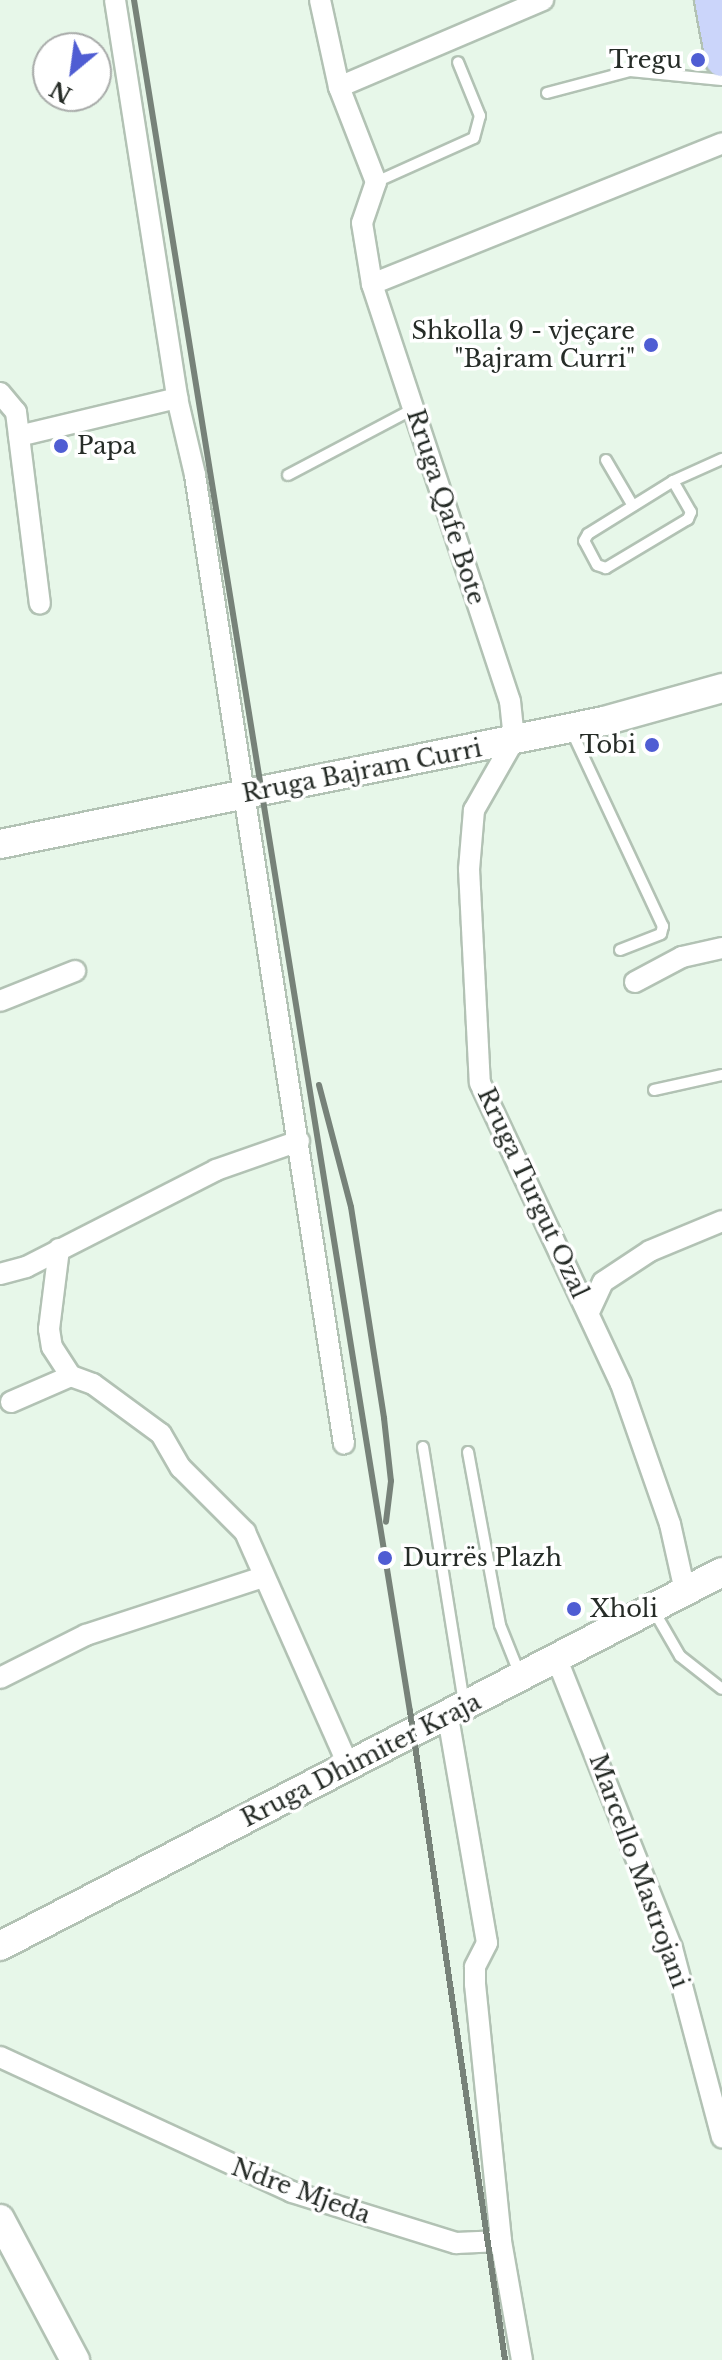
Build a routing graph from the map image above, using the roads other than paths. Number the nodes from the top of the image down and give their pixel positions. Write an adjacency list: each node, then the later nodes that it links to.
1 (115, 0): 12 (street)
2 (320, 0): 6 (street)
3 (530, 3): 6 (street)
4 (458, 62): 9 (lane)
5 (722, 80): 7 (lane)
6 (339, 87): 9 (street)
7 (547, 93)
8 (722, 143): 10 (street)
9 (376, 182): 10 (street, Rruga Qafe Bote)
10 (372, 284): 13 (street, Rruga Qafe Bote)
11 (0, 393): 14 (street)
12 (177, 398): 14 (street); 24 (street)
13 (413, 409): 17 (lane); 23 (street, Rruga Qafe Bote)
14 (19, 436): 20 (street)
15 (722, 459): 18 (lane)
16 (606, 460): 19 (lane)
17 (288, 475)
18 (673, 481): 19 (lane); 19 (lane)
19 (633, 506)
20 (40, 604)
21 (722, 688): 22 (street, Rruga Bajram Curri)
22 (570, 729): 23 (street, Rruga Bajram Curri); 27 (lane)
23 (514, 740): 24 (street, Rruga Bajram Curri); 37 (street, Rruga Turgut Ozal)
24 (241, 795): 25 (street, Rruga Bajram Curri); 33 (street)
25 (0, 844)
26 (722, 948): 29 (street)
27 (620, 950)
28 (75, 971): 30 (street)
29 (635, 982)
30 (0, 1001)
31 (722, 1075): 32 (lane)
32 (654, 1090)
33 (299, 1141): 35 (street); 40 (street)
34 (722, 1221): 37 (street)
35 (59, 1249): 36 (street); 38 (street)
36 (0, 1274)
37 (589, 1312): 45 (street, Rruga Turgut Ozal)
38 (71, 1376): 39 (street); 44 (street)
39 (11, 1402)
40 (344, 1444)
41 (423, 1447): 51 (lane)
42 (468, 1452): 48 (lane)
43 (722, 1572): 45 (street, Rruga Dhimiter Kraja)
44 (263, 1577): 49 (street); 52 (street)
45 (685, 1591): 46 (street, Rruga Dhimiter Kraja)
46 (652, 1608): 47 (street, Rruga Dhimiter Kraja); 50 (lane)
47 (556, 1657): 48 (street, Rruga Dhimiter Kraja); 55 (street, Marcello Mastrojani)
48 (521, 1677): 51 (street, Rruga Dhimiter Kraja)
49 (0, 1678)
50 (722, 1689)
51 (456, 1712): 52 (street, Rruga Dhimiter Kraja); 58 (street)
52 (349, 1767): 53 (street, Rruga Dhimiter Kraja)
53 (0, 1946)
54 (0, 2057): 58 (street, Ndre Mjeda)
55 (716, 2085): 56 (street, Marcello Mastrojani)
56 (722, 2137)
57 (0, 2219): 59 (street)
58 (501, 2241): 60 (street)
59 (75, 2360)
60 (522, 2360)

